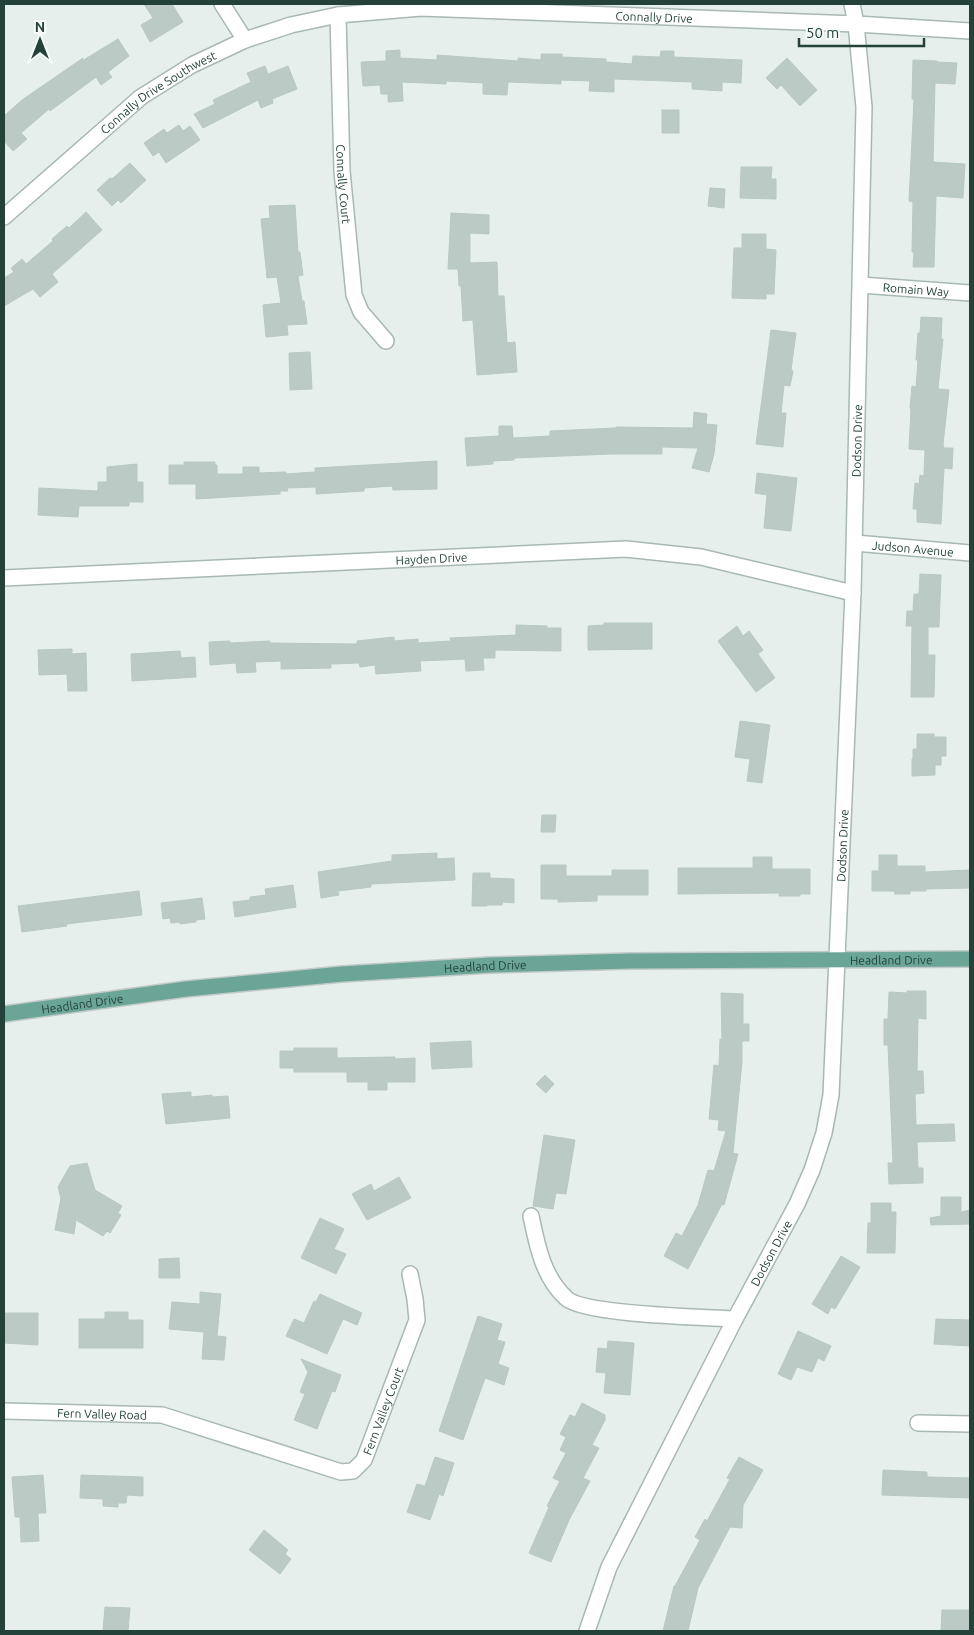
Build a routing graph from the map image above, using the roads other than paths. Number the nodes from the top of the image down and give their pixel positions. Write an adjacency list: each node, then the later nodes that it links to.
1 (222, 4): 6 (street)
2 (852, 4): 4 (street, Dodson Drive)
3 (338, 14): 4 (street, Connally Drive); 6 (street, Connally Drive Southwest); 10 (street, Connally Court)
4 (856, 24): 5 (street, Connally Drive); 8 (street, Dodson Drive)
5 (970, 31)
6 (245, 40): 7 (street, Connally Drive Southwest)
7 (4, 217)
8 (861, 285): 9 (street, Romain Way); 11 (street, Dodson Drive)
9 (970, 293)
10 (386, 342)
11 (855, 543): 12 (street, Judson Avenue); 14 (street, Dodson Drive)
12 (970, 553)
13 (4, 578): 14 (street, Hayden Drive)
14 (853, 593): 16 (street, Dodson Drive)
15 (970, 959): 16 (main road, Headland Drive)
16 (838, 960): 17 (main road, Headland Drive); 20 (street, Dodson Drive)
17 (4, 1014)
18 (531, 1216): 20 (street)
19 (410, 1274): 24 (street, Fern Valley Court)
20 (735, 1319): 25 (street, Dodson Drive)
21 (4, 1411): 24 (street, Fern Valley Road)
22 (918, 1423): 23 (street)
23 (970, 1424)
24 (196, 1426)
25 (586, 1631)

